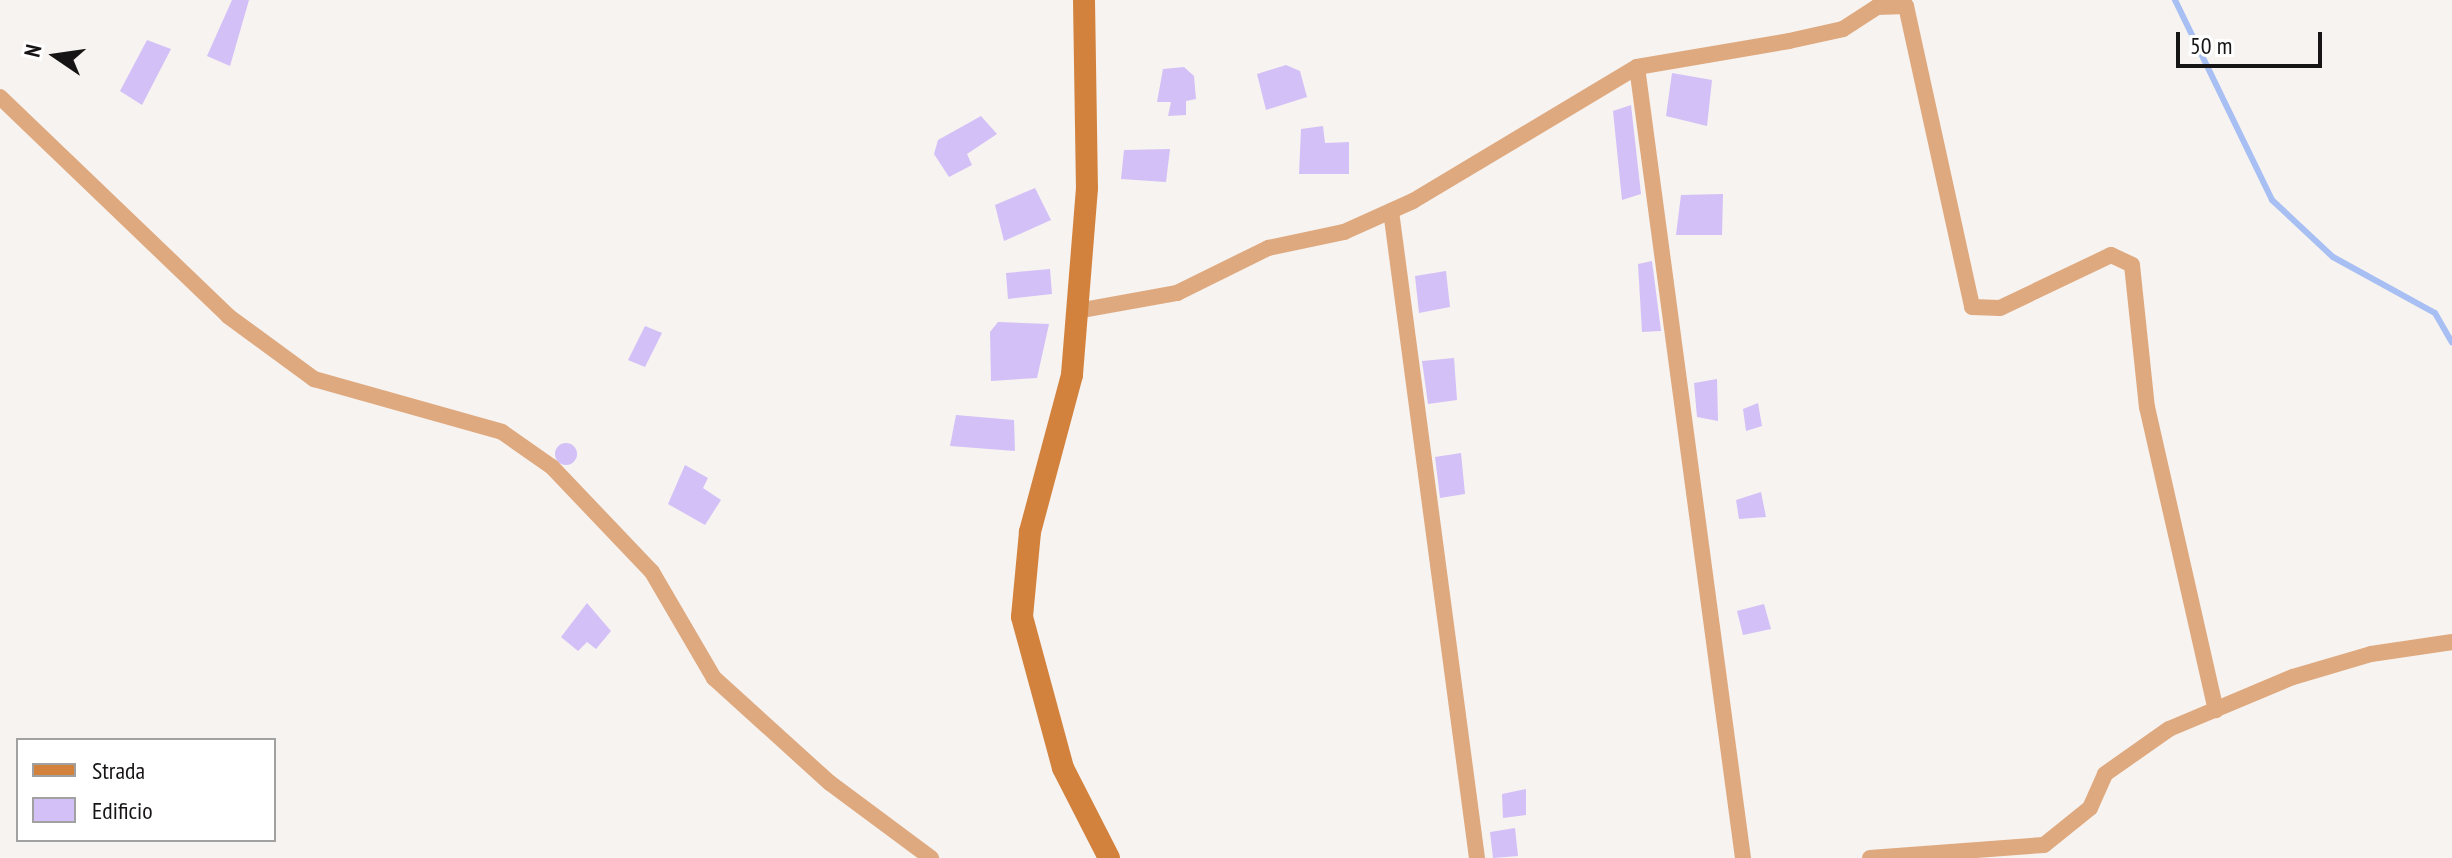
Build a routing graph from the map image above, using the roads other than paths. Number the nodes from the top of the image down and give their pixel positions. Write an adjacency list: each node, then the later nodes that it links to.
1 (1084, 0): 5 (main road)
2 (1637, 67): 4 (street); 7 (street); 11 (street)
3 (0, 97): 8 (street)
4 (1391, 211): 5 (street); 10 (street)
5 (1077, 311): 9 (main road)
6 (2452, 642): 7 (street)
7 (2216, 710): 12 (street)
8 (931, 858)
9 (1109, 858)
10 (1477, 858)
11 (1743, 858)
12 (1870, 858)

